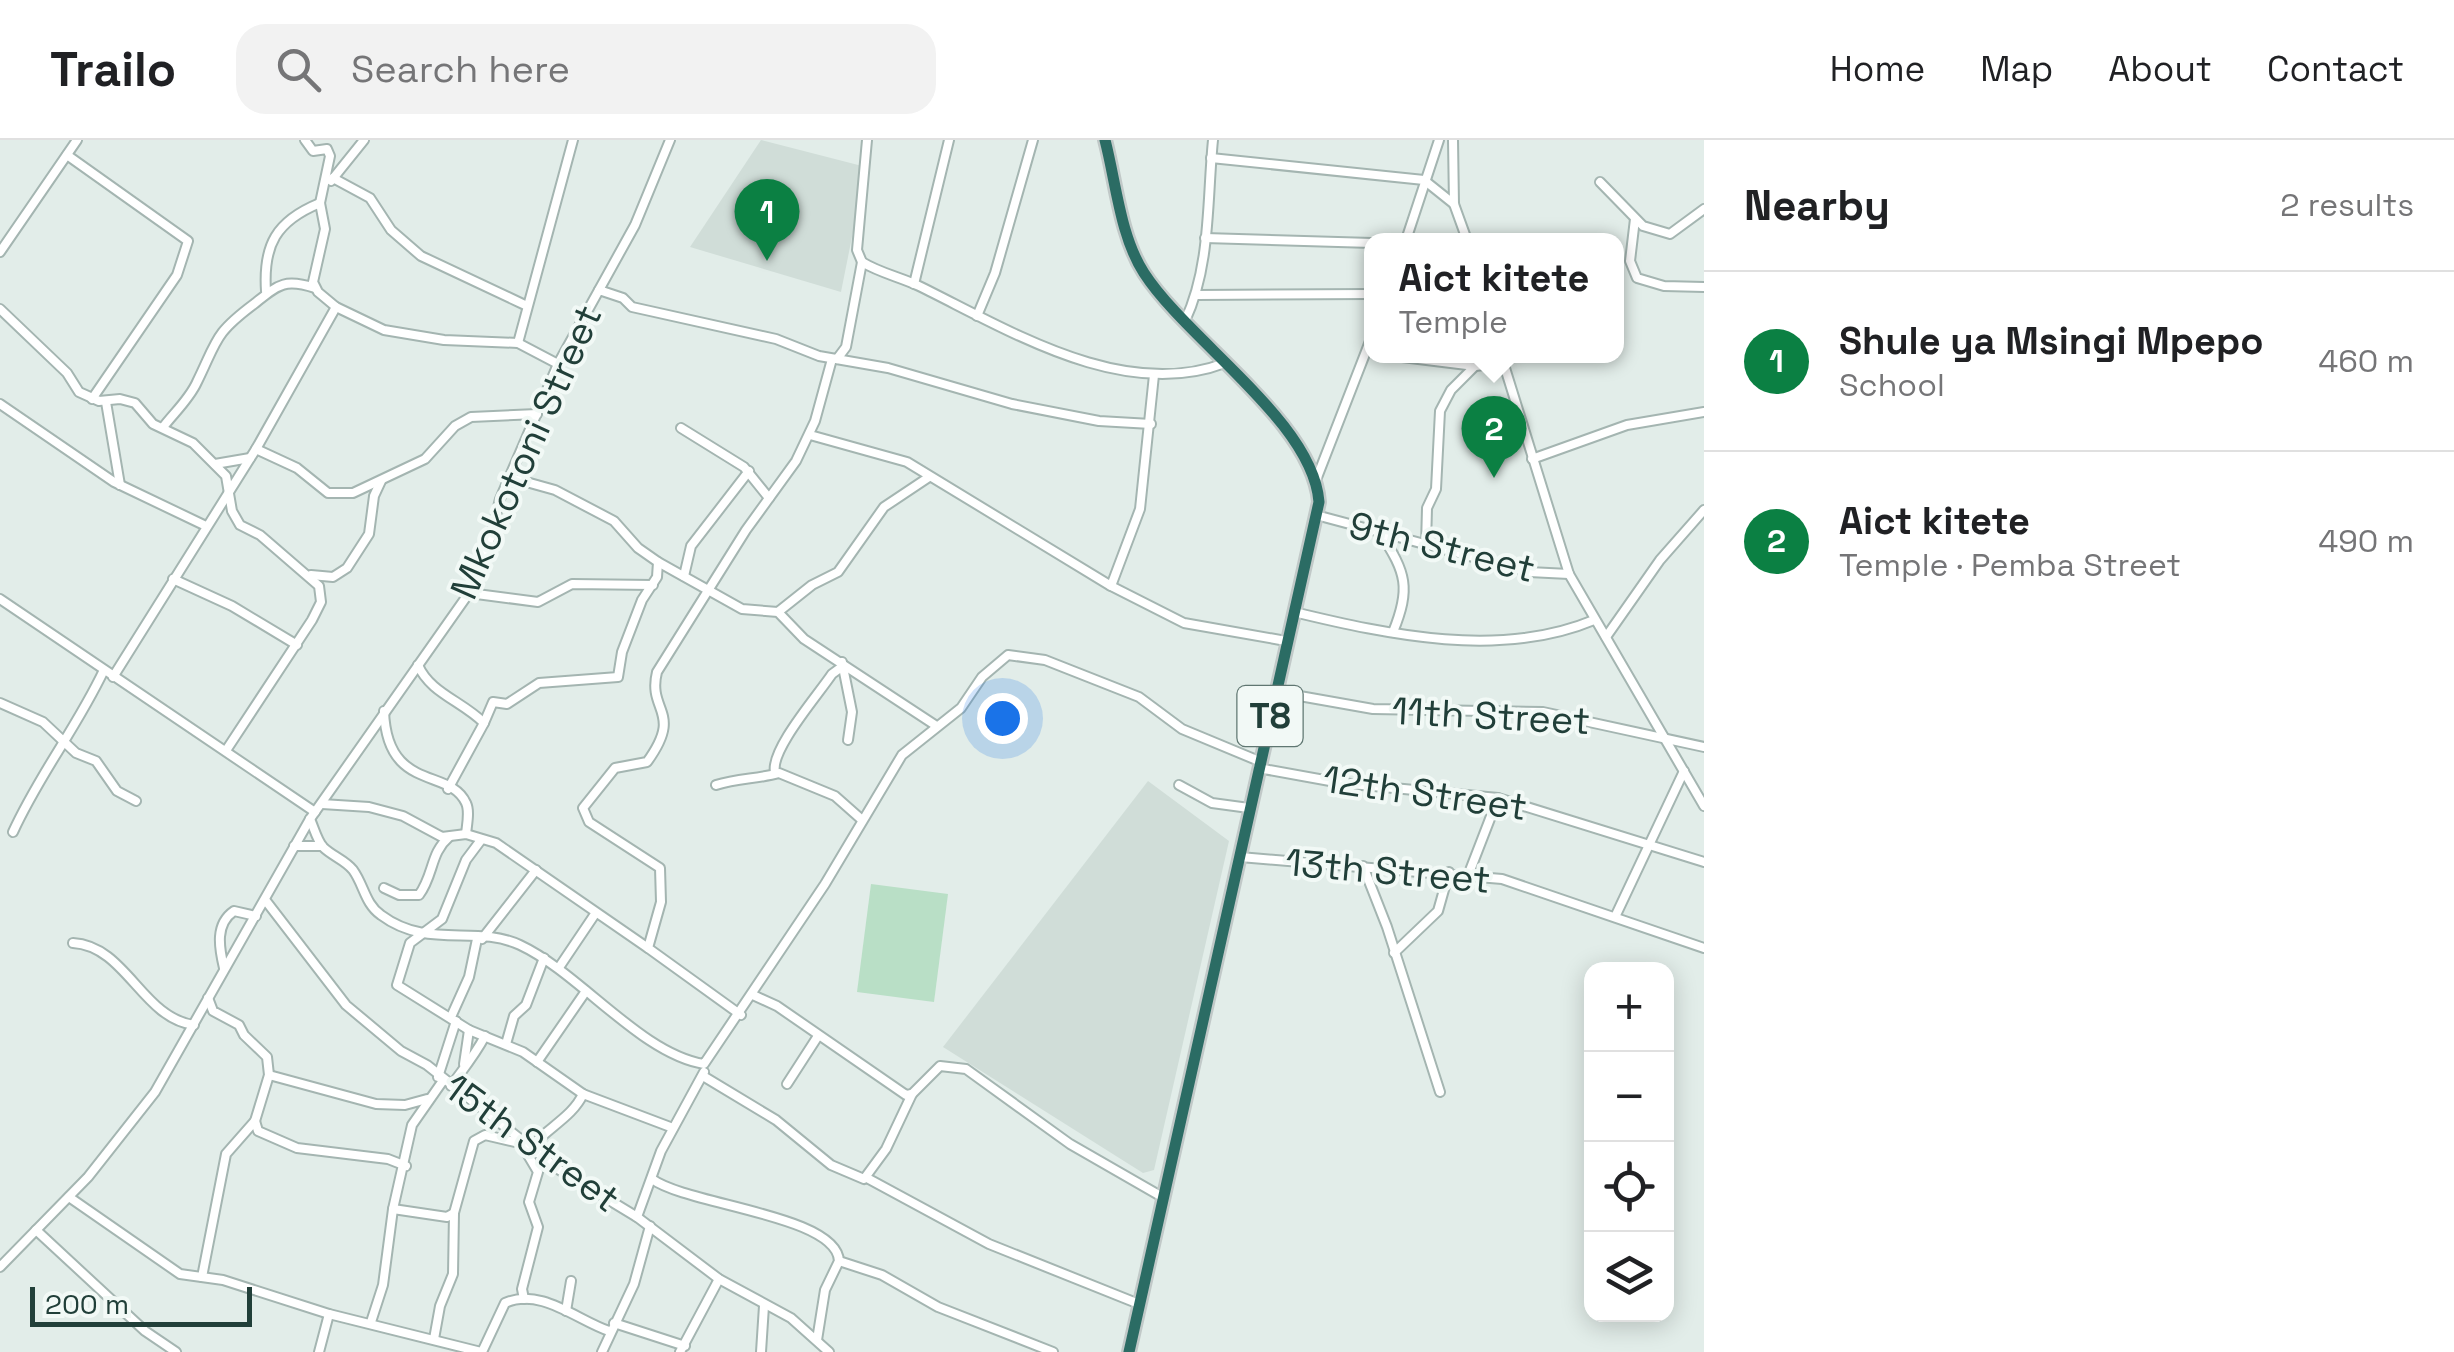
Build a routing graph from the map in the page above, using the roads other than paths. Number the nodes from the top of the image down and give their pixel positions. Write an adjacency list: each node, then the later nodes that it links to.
1 (77, 140): 13 (street)
2 (305, 140): 18 (street)
3 (364, 140): 15 (street)
4 (573, 140): 36 (street)
5 (670, 140): 32 (street, Mkokotoni Street)
6 (867, 140): 28 (street)
7 (949, 140): 29 (street)
8 (1033, 140): 39 (street)
9 (1105, 140): 40 (highway)
10 (1213, 140): 14 (street)
11 (1439, 140): 16 (street)
12 (1452, 140): 20 (street)
13 (68, 155): 27 (street); 51 (street)
14 (1211, 158): 16 (street); 25 (street)
15 (334, 178): 18 (street); 36 (street)
16 (1424, 180): 20 (street); 23 (street)
17 (1600, 182): 22 (street)
18 (324, 188): 19 (street)
19 (320, 203): 31 (street); 33 (street)
20 (1454, 204): 24 (street)
21 (1704, 210): 22 (street)
22 (1635, 220): 30 (street)
23 (1408, 233)
24 (1465, 233)
25 (1205, 238): 26 (street); 35 (street)
26 (1364, 243)
27 (0, 252)
28 (862, 262): 29 (street); 42 (street)
29 (914, 284): 39 (street)
30 (1704, 287)
31 (315, 288): 33 (street); 37 (street)
32 (599, 290): 42 (street); 48 (street, Mkokotoni Street)
33 (266, 291): 57 (street)
34 (1364, 294): 35 (street)
35 (1198, 295): 40 (street)
36 (525, 305): 41 (street)
37 (336, 308): 41 (street); 60 (street)
38 (0, 309): 51 (street)
39 (977, 316): 50 (street)
40 (1185, 321): 43 (highway)
41 (518, 343): 48 (street)
42 (834, 359): 56 (street); 59 (street)
43 (1225, 363): 50 (street); 68 (highway)
44 (1364, 363): 68 (street)
45 (1448, 363): 49 (street)
46 (1487, 363): 49 (street)
47 (1503, 363): 62 (street)
48 (558, 364): 55 (street, Mkokotoni Street)
49 (1475, 366): 76 (street)
50 (1154, 375): 56 (street)
51 (92, 399): 52 (street)
52 (106, 402): 57 (street); 69 (street)
53 (0, 404): 69 (street)
54 (1704, 412): 62 (street)
55 (537, 414): 66 (street, Mkokotoni Street); 67 (street)
56 (1151, 424): 83 (street)
57 (164, 426): 63 (street)
58 (681, 428): 64 (street)
59 (810, 435): 65 (street); 71 (street)
60 (256, 449): 61 (street); 67 (street)
61 (250, 458): 63 (street); 70 (street)
62 (1532, 459): 78 (street)
63 (215, 464): 70 (street)
64 (748, 471): 71 (street); 80 (street)
65 (930, 477): 83 (street); 87 (street)
66 (512, 478): 77 (street); 84 (street, Mkokotoni Street)
67 (382, 480): 79 (street)
68 (1316, 480): 73 (highway, T8)
69 (120, 486): 74 (street)
70 (230, 488): 74 (street); 79 (street)
71 (769, 498): 85 (street)
72 (1704, 510): 91 (street)
73 (1316, 516): 75 (street, 9th Street); 88 (highway, T8)
74 (206, 526): 81 (street)
75 (1382, 534): 76 (street, 9th Street); 90 (street)
76 (1426, 545): 78 (street, 9th Street)
77 (658, 562): 80 (street); 82 (street)
78 (1568, 574): 89 (street)
79 (311, 576): 93 (street)
80 (684, 576): 85 (street)
81 (174, 579): 93 (street); 97 (street)
82 (652, 584): 84 (street); 101 (street)
83 (1111, 586): 92 (street)
84 (469, 593): 95 (street, Mkokotoni Street)
85 (707, 593): 87 (street); 142 (street)
86 (0, 599): 96 (street)
87 (778, 612): 94 (street)
88 (1294, 612): 90 (street); 92 (highway, T8)
89 (1594, 620): 90 (street); 91 (street)
90 (1394, 632)
91 (1606, 638): 103 (street)
92 (1286, 641): 98 (highway, T8)
93 (297, 645): 107 (street)
94 (842, 664): 102 (street); 105 (street); 109 (street)
95 (418, 665): 100 (street, Mkokotoni Street); 101 (street)
96 (104, 670): 97 (street); 104 (street)
97 (113, 677): 107 (street)
98 (1277, 692): 103 (street, 11th Street); 108 (highway, T8)
99 (0, 703): 104 (street)
100 (384, 711): 113 (street); 116 (street, Mkokotoni Street)
101 (484, 723): 113 (street)
102 (935, 725): 108 (street, 12th Street); 120 (street)
103 (1664, 738): 106 (street, 11th Street); 110 (street)
104 (66, 740): 115 (street); 121 (street)
105 (848, 740)
106 (1704, 747)
107 (228, 749): 119 (street)
108 (1258, 764): 114 (street, 12th Street); 118 (highway, T8)
109 (775, 772): 111 (street); 120 (street)
110 (1684, 772): 117 (street); 125 (street)
111 (716, 785)
112 (1178, 785): 118 (street, 13th Street)
113 (448, 789): 122 (street)
114 (1498, 798): 125 (street, 12th Street); 133 (street)
115 (136, 801)
116 (322, 804): 119 (street, Mkokotoni Street); 123 (street)
117 (1704, 806)
118 (1249, 808): 128 (highway, T8)
119 (313, 816): 126 (street, Mkokotoni Street); 127 (street)
120 (861, 819): 149 (street)
121 (13, 832)
122 (466, 834): 123 (street); 124 (street)
123 (449, 837): 134 (street)
124 (481, 840): 131 (street); 139 (street)
125 (1650, 843): 129 (street, 12th Street); 138 (street)
126 (294, 846): 127 (street); 135 (street, Mkokotoni Street)
127 (322, 846): 139 (street)
128 (1240, 857): 130 (street, 13th Street); 177 (highway, T8)
129 (1704, 862)
130 (1362, 866): 132 (street, 13th Street); 144 (street)
131 (536, 870): 136 (street); 140 (street)
132 (1448, 872): 133 (street, 13th Street); 144 (street)
133 (1469, 873): 138 (street, 13th Street)
134 (384, 888)
135 (266, 901): 137 (street, Mkokotoni Street); 163 (street, 15th Street)
136 (595, 914): 142 (street); 146 (street)
137 (256, 916): 147 (street, Mkokotoni Street); 147 (street)
138 (1614, 917): 143 (street, 13th Street)
139 (422, 935): 140 (street); 152 (street)
140 (479, 939): 145 (street); 152 (street)
141 (72, 943): 153 (street)
142 (648, 948): 151 (street)
143 (1704, 948)
144 (1394, 953): 165 (street)
145 (544, 958): 146 (street); 157 (street)
146 (560, 966): 148 (street)
147 (224, 968): 150 (street, Mkokotoni Street)
148 (586, 992): 158 (street); 160 (street)
149 (753, 995): 151 (street); 156 (street)
150 (206, 1002): 153 (street, Mkokotoni Street); 161 (street)
151 (740, 1014): 160 (street)
152 (453, 1019): 154 (street); 163 (street)
153 (194, 1025): 176 (street, Mkokotoni Street)
154 (469, 1030): 155 (street); 159 (street)
155 (485, 1036): 157 (street); 159 (street)
156 (818, 1036): 164 (street); 167 (street)
157 (506, 1044): 158 (street)
158 (537, 1062): 166 (street)
159 (464, 1064): 163 (street)
160 (704, 1064): 162 (street)
161 (268, 1074): 168 (street); 169 (street)
162 (704, 1076): 170 (street); 174 (street)
163 (444, 1082): 168 (street); 172 (street, 15th Street)
164 (787, 1084)
165 (1440, 1092)
166 (584, 1094): 170 (street); 172 (street)
167 (912, 1094): 174 (street); 177 (street)
168 (427, 1099): 173 (street)
169 (255, 1121): 173 (street); 185 (street)
170 (673, 1128): 175 (street)
171 (521, 1144): 172 (street); 179 (street); 188 (street)
172 (532, 1146): 180 (street, 15th Street)
173 (406, 1166): 178 (street)
174 (867, 1178): 189 (street)
175 (652, 1179): 180 (street); 183 (street)
176 (68, 1197): 182 (street, Mkokotoni Street); 185 (street)
177 (1164, 1198): 189 (highway, T8)
178 (393, 1209): 179 (street); 193 (street)
179 (454, 1213): 195 (street)
180 (637, 1217): 181 (street, 15th Street)
181 (650, 1226): 186 (street, 15th Street); 194 (street)
182 (36, 1230): 184 (street, Mkokotoni Street); 199 (street)
183 (838, 1261): 196 (street); 204 (street)
184 (0, 1268)
185 (202, 1277): 192 (street)
186 (719, 1279): 190 (street, 15th Street); 197 (street)
187 (571, 1281): 191 (street)
188 (524, 1299): 191 (street); 201 (street)
189 (1138, 1304): 205 (highway, T8)
190 (764, 1306): 196 (street, 15th Street); 203 (street)
191 (566, 1311): 194 (street)
192 (329, 1314): 193 (street); 200 (street)
193 (371, 1322): 195 (street)
194 (612, 1327): 197 (street); 202 (street)
195 (434, 1339): 201 (street)
196 (818, 1340): 198 (street, 15th Street)
197 (682, 1349)
198 (827, 1351)
199 (176, 1352)
200 (319, 1352)
201 (481, 1352)
202 (602, 1352)
203 (761, 1352)
204 (1053, 1352)
205 (1129, 1352)

